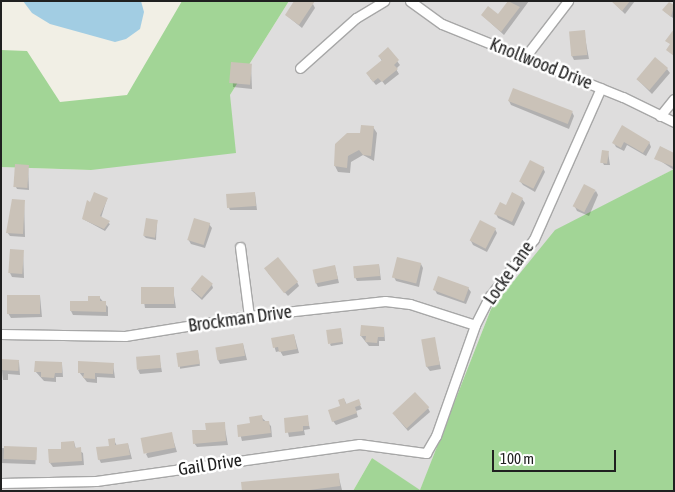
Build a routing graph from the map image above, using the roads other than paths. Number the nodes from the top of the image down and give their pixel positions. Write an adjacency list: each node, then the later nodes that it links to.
1 (384, 1): 5 (street)
2 (410, 1): 4 (street, Knollwood Drive)
3 (568, 1): 4 (street)
4 (526, 57): 6 (street, Knollwood Drive)
5 (300, 68)
6 (601, 88): 8 (street, Knollwood Drive); 12 (street, Locke Lane)
7 (674, 99): 8 (street)
8 (660, 116): 9 (street, Knollwood Drive)
9 (674, 122)
10 (240, 247): 11 (street)
11 (249, 316): 12 (street, Brockman Drive); 13 (street, Brockman Drive)
12 (475, 325): 14 (street, Locke Lane)
13 (1, 334)
14 (418, 453): 15 (street, Gail Drive)
15 (1, 483)

